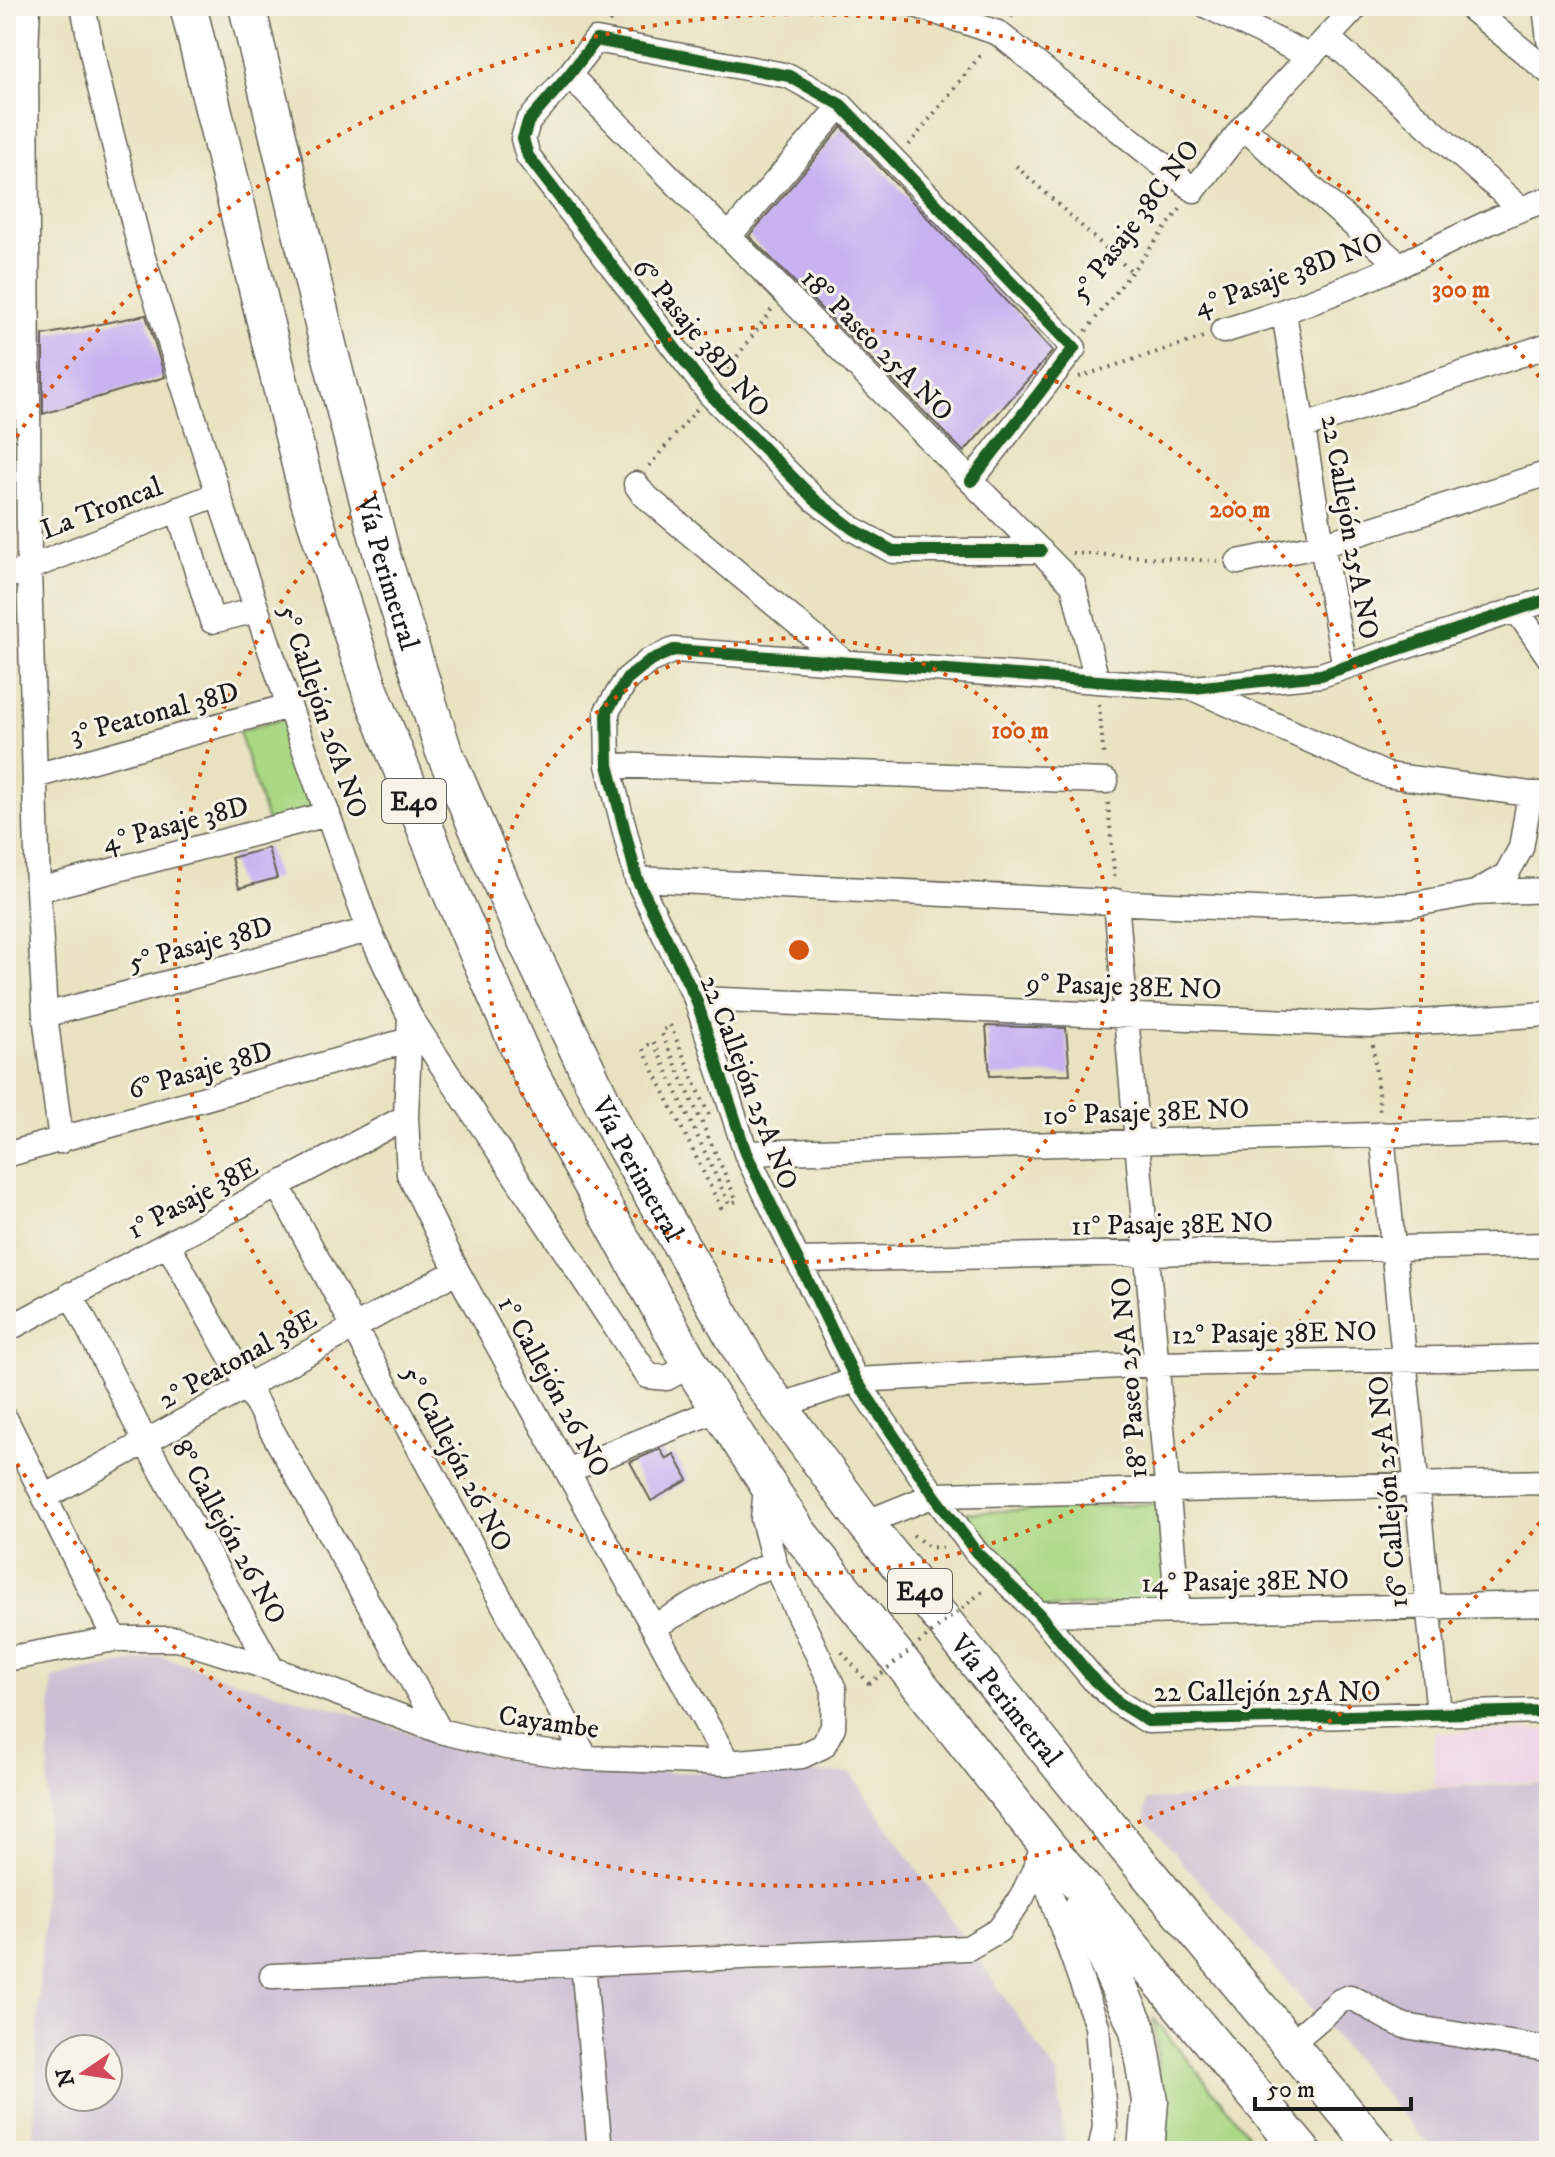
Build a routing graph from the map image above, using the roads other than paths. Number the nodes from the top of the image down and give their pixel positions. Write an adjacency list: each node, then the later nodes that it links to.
1 (28, 6): 12 (street)
2 (83, 6): 29 (street, 5° Callejón 26A NO)
3 (188, 6): 81 (highway, Vía Perimetral / E40)
4 (247, 6): 84 (highway, Vía Perimetral / E40)
5 (918, 6): 17 (street, 5° Pasaje 38C NO)
6 (1207, 6): 13 (street)
7 (1357, 6): 10 (street, 5° Pasaje 38C NO)
8 (1468, 6): 14 (street)
9 (1545, 6): 11 (street)
10 (1328, 38): 13 (street, 5° Pasaje 38C NO); 19 (street)
11 (1549, 40)
12 (16, 52): 34 (street)
13 (1309, 56): 17 (street, 5° Pasaje 38C NO)
14 (1549, 72)
15 (569, 75): 16 (street, 6° Pasaje 38D NO); 20 (street, 18° Paseo 25A NO); 32 (street, 6° Pasaje 38D NO)
16 (841, 105): 20 (street); 27 (street)
17 (1243, 127): 21 (street)
18 (1549, 199): 19 (street, 4° Pasaje 38D NO)
19 (1520, 208): 21 (street, 4° Pasaje 38D NO)
20 (729, 236): 27 (street, 18° Paseo 25A NO)
21 (1399, 265): 22 (street, 4° Pasaje 38D NO)
22 (1284, 313): 23 (street, 4° Pasaje 38D NO); 25 (street, 22 Callejón 25A NO)
23 (1223, 331)
24 (1549, 345): 25 (street)
25 (1302, 427): 31 (street, 22 Callejón 25A NO)
26 (1549, 473): 31 (street)
27 (971, 481): 32 (street, 18° Paseo 25A NO)
28 (636, 484): 40 (street)
29 (218, 494): 30 (street, La Troncal); 38 (street, 5° Callejón 26A NO)
30 (178, 509): 34 (street, La Troncal); 38 (street)
31 (1322, 545): 33 (street); 41 (street, 22 Callejón 25A NO)
32 (1041, 551): 42 (street, 18° Paseo 25A NO)
33 (1238, 562)
34 (29, 568): 35 (street, La Troncal); 46 (street)
35 (6, 577)
36 (1549, 599): 37 (street)
37 (1516, 609): 39 (street); 41 (street)
38 (257, 610): 44 (street, 5° Callejón 26A NO)
39 (1549, 657)
40 (844, 662): 42 (street, 22 Callejón 25A NO); 45 (street, 22 Callejón 25A NO)
41 (1345, 667): 43 (street, 22 Callejón 25A NO)
42 (1097, 681): 43 (street, 22 Callejón 25A NO)
43 (1193, 688): 48 (street)
44 (289, 706): 46 (street, 3° Peatonal 38D); 49 (street, 5° Callejón 26A NO)
45 (608, 765): 47 (street); 50 (street, 22 Callejón 25A NO)
46 (35, 776): 51 (street)
47 (1106, 781)
48 (1539, 794): 53 (street)
49 (328, 814): 51 (street, 4° Pasaje 38D); 55 (street, 5° Callejón 26A NO)
50 (637, 879): 54 (street); 56 (street, 22 Callejón 25A NO)
51 (38, 890): 58 (street)
52 (1549, 890): 53 (street)
53 (1475, 893): 54 (street)
54 (1116, 901): 59 (street, 18° Paseo 25A NO)
55 (369, 930): 58 (street, 5° Pasaje 38D); 60 (street, 5° Callejón 26A NO)
56 (696, 999): 59 (street, 9° Pasaje 38E NO); 66 (street, 22 Callejón 25A NO)
57 (1549, 1014): 59 (street, 9° Pasaje 38E NO)
58 (45, 1015): 64 (street)
59 (1126, 1015): 65 (street, 18° Paseo 25A NO)
60 (410, 1028): 61 (street, 1° Callejón 26 NO); 64 (street, 6° Pasaje 38D); 81 (street, 5° Callejón 26A NO)
61 (406, 1117): 68 (street, 1° Pasaje 38E); 74 (street, 1° Callejón 26 NO)
62 (1549, 1130): 63 (street, 10° Pasaje 38E NO)
63 (1382, 1134): 65 (street, 10° Pasaje 38E NO); 71 (street, 16° Callejón 25A NO)
64 (61, 1141): 67 (street, 6° Pasaje 38D)
65 (1137, 1142): 66 (street, 10° Pasaje 38E NO); 72 (street, 18° Paseo 25A NO)
66 (746, 1153): 73 (street, 22 Callejón 25A NO)
67 (6, 1155)
68 (278, 1186): 69 (street, 1° Pasaje 38E); 76 (street, 5° Callejón 26 NO)
69 (168, 1245): 75 (street, 1° Pasaje 38E); 83 (street)
70 (1549, 1245): 71 (street, 11° Pasaje 38E NO)
71 (1394, 1248): 72 (street, 11° Pasaje 38E NO); 79 (street, 16° Callejón 25A NO)
72 (1147, 1254): 73 (street, 11° Pasaje 38E NO); 80 (street, 18° Paseo 25A NO)
73 (797, 1260): 82 (street, 22 Callejón 25A NO)
74 (457, 1271): 76 (street, 2° Peatonal 38E); 88 (street, 1° Callejón 26 NO)
75 (71, 1294): 77 (street, 1° Pasaje 38E); 87 (street, 8° Callejón 26 NO)
76 (354, 1328): 83 (street, 2° Peatonal 38E); 108 (street, 5° Callejón 26 NO)
77 (6, 1330)
78 (1549, 1357): 79 (street, 12° Pasaje 38E NO)
79 (1404, 1360): 80 (street, 12° Pasaje 38E NO); 90 (street, 16° Callejón 25A NO)
80 (1157, 1364): 82 (street, 12° Pasaje 38E NO); 92 (street, 18° Paseo 25A NO)
81 (691, 1365): 85 (highway, Vía Perimetral / E40)
82 (856, 1380): 84 (street, 12° Pasaje 38E NO); 93 (street, 22 Callejón 25A NO)
83 (248, 1387): 87 (street, 2° Peatonal 38E); 107 (street)
84 (779, 1406): 95 (highway, Vía Perimetral / E40)
85 (719, 1409): 88 (street); 91 (highway, Vía Perimetral / E40)
86 (6, 1420): 94 (street)
87 (146, 1443): 94 (street, 2° Peatonal 38E); 104 (street, 8° Callejón 26 NO)
88 (567, 1471): 101 (street, 1° Callejón 26 NO)
89 (1549, 1482): 90 (street)
90 (1417, 1485): 92 (street); 98 (street, 16° Callejón 25A NO)
91 (769, 1487): 96 (street, Cayambe); 110 (highway, Vía Perimetral / E40)
92 (1167, 1490): 93 (street); 99 (street, 18° Paseo 25A NO)
93 (934, 1495): 95 (street); 100 (street, 22 Callejón 25A NO)
94 (45, 1497): 102 (street)
95 (880, 1517): 113 (highway, Vía Perimetral / E40)
96 (775, 1565): 101 (street); 109 (street, Cayambe)
97 (1549, 1604): 98 (street, 14° Pasaje 38E NO)
98 (1428, 1606): 99 (street, 14° Pasaje 38E NO); 106 (street, 16° Callejón 25A NO)
99 (1178, 1611): 100 (street, 14° Pasaje 38E NO)
100 (1039, 1614): 106 (street, 22 Callejón 25A NO)
101 (653, 1627): 109 (street, 1° Callejón 26 NO)
102 (115, 1639): 103 (street, Cayambe); 104 (street, Cayambe)
103 (6, 1659)
104 (272, 1669): 107 (street, Cayambe)
105 (1549, 1711): 106 (street, 22 Callejón 25A NO)
106 (1439, 1714)
107 (440, 1731): 108 (street, Cayambe)
108 (586, 1758): 109 (street, Cayambe)
109 (728, 1763)
110 (1049, 1856): 111 (street); 117 (street); 118 (highway); 119 (highway, Vía Perimetral / E40)
111 (583, 1964): 112 (street); 116 (street)
112 (272, 1976)
113 (1289, 2045): 114 (street); 115 (highway, Vía Perimetral / E40)
114 (1546, 2049)
115 (1341, 2108): 120 (highway, Vía Perimetral / E40); 121 (highway)
116 (600, 2151)
117 (1100, 2151)
118 (1146, 2151)
119 (1302, 2151)
120 (1378, 2151)
121 (1391, 2151)

